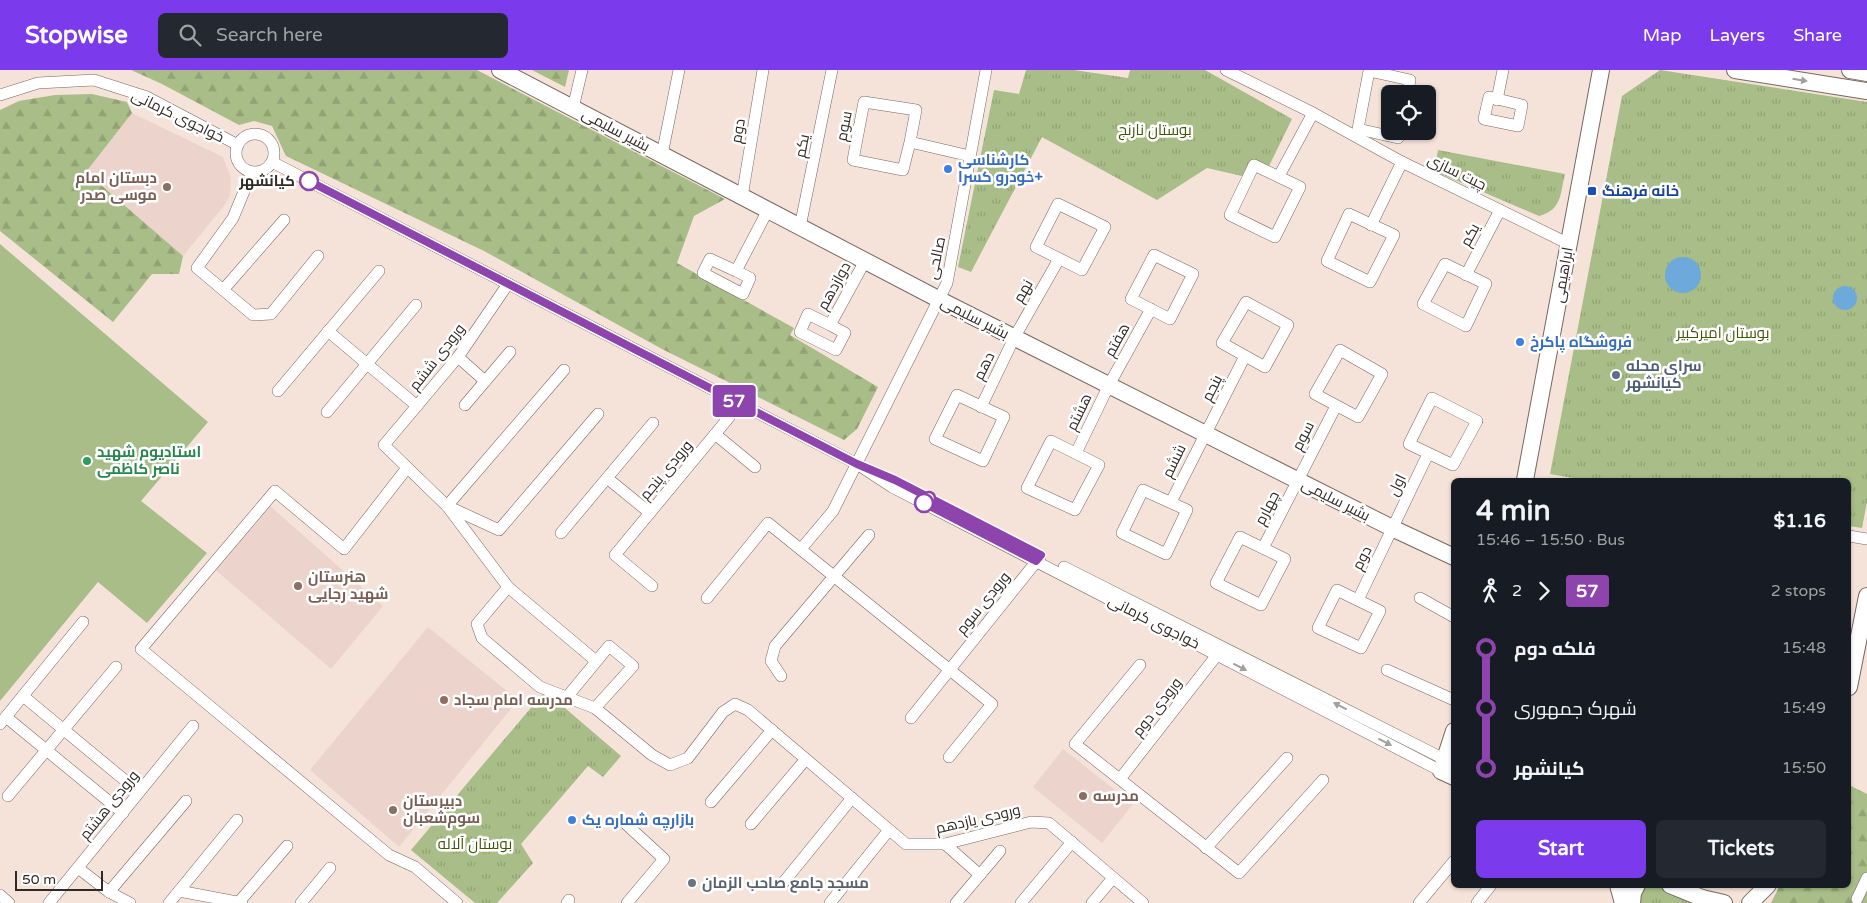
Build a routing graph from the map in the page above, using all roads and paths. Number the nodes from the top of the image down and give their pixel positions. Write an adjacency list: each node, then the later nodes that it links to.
1 (500, 70): 18 (main road, بشیر سلیمی)
2 (582, 70): 18 (street)
3 (679, 70): 23 (street)
4 (763, 70): 29 (street, دوم)
5 (832, 70): 34 (street, یکم)
6 (986, 70): 24 (street, صالحی)
7 (1503, 70): 17 (street)
8 (1601, 70): 35 (main road, ابراهیمی)
9 (1734, 70): 15 (main road, one-way to 15)
10 (1850, 70): 13 (main road)
11 (1233, 72): 19 (street, چیت سازی)
12 (1391, 72): 14 (street); 20 (street)
13 (1867, 73)
14 (1409, 85)
15 (1867, 91)
16 (0, 95): 22 (street, خواجوی کرمانی)
17 (1497, 100)
18 (573, 108): 23 (main road, بشیر سلیمی)
19 (1313, 113): 26 (street, چیت سازی); 28 (street)
20 (1381, 134)
21 (910, 142): 21 (street, سوم); 24 (street)
22 (238, 145): 25 (street); 27 (street)
23 (662, 155): 29 (main road, بشیر سلیمی)
24 (970, 156): 44 (street, صالحی)
25 (272, 162): 27 (street); 42 (street, خواجوی کرمانی)
26 (1402, 162): 31 (street, چیت سازی); 33 (street)
27 (252, 172): 43 (street)
28 (1279, 176): 28 (street)
29 (742, 197): 30 (main road, بشیر سلیمی)
30 (768, 210): 34 (main road, بشیر سلیمی); 40 (street)
31 (1500, 210): 35 (street, چیت سازی); 41 (street, یکم)
32 (284, 220): 43 (street)
33 (1371, 224): 33 (street)
34 (800, 227): 38 (main road, بشیر سلیمی)
35 (1569, 244): 74 (main road, ابراهیمی)
36 (318, 256): 43 (street)
37 (1059, 259): 37 (street); 49 (street, نهم)
38 (865, 261): 44 (main road, بشیر سلیمی); 47 (street, دوازدهم)
39 (379, 271): 48 (street)
40 (736, 271)
41 (1466, 275): 41 (street)
42 (508, 284): 52 (street, ورودی ششم); 58 (street, خواجوی کرمانی)
43 (223, 290)
44 (940, 300): 49 (main road, بشیر سلیمی); 70 (street, صالحی)
45 (416, 305): 53 (street)
46 (1151, 309): 46 (street); 56 (street, هفتم)
47 (830, 325)
48 (328, 331): 53 (street); 57 (street)
49 (1014, 338): 56 (main road, بشیر سلیمی); 62 (street, دهم)
50 (510, 352): 55 (street)
51 (1245, 356): 51 (street); 67 (street, پنجم)
52 (458, 357): 55 (street); 60 (street, ورودی ششم)
53 (366, 364): 60 (street); 63 (street)
54 (564, 370): 77 (street)
55 (485, 381): 59 (street)
56 (1109, 385): 67 (main road, بشیر سلیمی); 68 (street, هشتم)
57 (278, 391)
58 (740, 404): 66 (street, ورودی پنجم); 70 (street, خواجوی کرمانی)
59 (465, 405)
60 (417, 406): 72 (street, ورودی ششم)
61 (1336, 406): 61 (street); 75 (street, سوم)
62 (981, 407): 62 (street)
63 (327, 412)
64 (598, 414): 77 (street)
65 (653, 424): 73 (street)
66 (715, 434): 71 (street); 78 (street, ورودی پنجم)
67 (1205, 434): 75 (main road, بشیر سلیمی); 76 (street, ششم)
68 (1076, 453): 68 (street)
69 (1428, 454): 69 (street); 79 (street, اول)
70 (857, 464): 85 (street, صالحی); 87 (street, خواجوی کرمانی)
71 (755, 467)
72 (407, 468): 77 (street); 161 (street)
73 (607, 478): 78 (street); 80 (street)
74 (1525, 478)
75 (1298, 480): 79 (main road, بشیر سلیمی); 84 (street, چهارم)
76 (1171, 502): 76 (street)
77 (447, 506): 90 (street)
78 (650, 513): 89 (street, ورودی پنجم)
79 (1394, 529): 86 (main road, بشیر سلیمی); 94 (street, دوم)
80 (561, 532)
81 (869, 535): 88 (street)
82 (1851, 536): 83 (street)
83 (1867, 539)
84 (1263, 548): 84 (street)
85 (801, 550): 88 (street); 92 (street)
86 (1451, 556)
87 (1038, 558): 97 (street, خواجوی کرمانی); 101 (street, ورودی سوم); 119 (street, خواجوی کرمانی, one-way to 87)
88 (835, 577): 101 (street); 103 (street)
89 (652, 586)
90 (508, 587): 98 (street); 106 (street)
91 (1867, 596): 104 (main road)
92 (707, 598)
93 (1420, 598): 95 (street)
94 (1358, 600): 94 (street)
95 (1451, 615)
96 (83, 622): 105 (street)
97 (1217, 655): 119 (street, خواجوی کرمانی, one-way to 119); 120 (street, ورودی دوم)
98 (596, 661): 106 (street); 108 (street)
99 (1140, 665): 120 (street)
100 (116, 667): 112 (street)
101 (949, 670): 109 (street, ورودی سوم); 116 (street)
102 (1386, 670): 107 (street)
103 (781, 676)
104 (1851, 677)
105 (23, 696): 110 (street); 112 (street)
106 (567, 697): 108 (street)
107 (1451, 699)
108 (595, 708): 113 (street, ورودی یازدهم)
109 (910, 718)
110 (3, 720): 115 (street)
111 (193, 726): 122 (street, ورودی هشتم)
112 (64, 729): 115 (street); 122 (street)
113 (772, 730): 118 (street, ورودی یازدهم); 126 (street)
114 (1451, 738): 119 (main road)
115 (46, 750): 123 (street); 127 (street)
116 (949, 756)
117 (1287, 758): 135 (street)
118 (806, 759): 124 (street, ورودی یازدهم); 129 (street)
119 (1450, 764)
120 (1120, 779): 135 (street)
121 (1323, 780): 135 (street)
122 (139, 792): 127 (street, ورودی هشتم)
123 (8, 796)
124 (852, 798): 131 (street, ورودی یازدهم); 143 (street)
125 (186, 801): 151 (street)
126 (711, 802)
127 (123, 813): 138 (street, ورودی هشتم)
128 (237, 820): 150 (street)
129 (751, 824)
130 (627, 826): 162 (street)
131 (889, 830): 133 (street, ورودی یازدهم); 163 (street)
132 (1072, 842): 133 (street, ورودی یازدهم); 141 (street, ورودی یازدهم); 165 (street)
133 (945, 844): 140 (street)
134 (287, 846): 159 (street)
135 (1206, 848)
136 (1000, 851): 140 (street)
137 (1451, 865): 168 (street)
138 (78, 868): 151 (street); 156 (street, ورودی هشتم)
139 (330, 868): 160 (street)
140 (980, 875): 164 (street)
141 (1113, 878): 166 (street); 167 (street, ورودی یازدهم)
142 (1867, 878): 153 (street)
143 (783, 883)
144 (1489, 888): 169 (street)
145 (1619, 888): 170 (main road)
146 (1636, 888): 171 (main road)
147 (1680, 888): 154 (main road)
148 (1765, 888): 173 (main road)
149 (1768, 888): 174 (main road)
150 (179, 891): 158 (street); 159 (street)
151 (109, 892): 157 (street)
152 (0, 895): 155 (street)
153 (1856, 899)
154 (1704, 900): 172 (main road)
155 (9, 903)
156 (49, 903)
157 (130, 903)
158 (169, 903)
159 (241, 903)
160 (301, 903)
161 (457, 903)
162 (627, 903)
163 (830, 903)
164 (956, 903)
165 (1021, 903)
166 (1092, 903)
167 (1143, 903)
168 (1419, 903)
169 (1477, 903)
170 (1623, 903)
171 (1632, 903)
172 (1724, 903)
173 (1750, 903)
174 (1765, 903)

